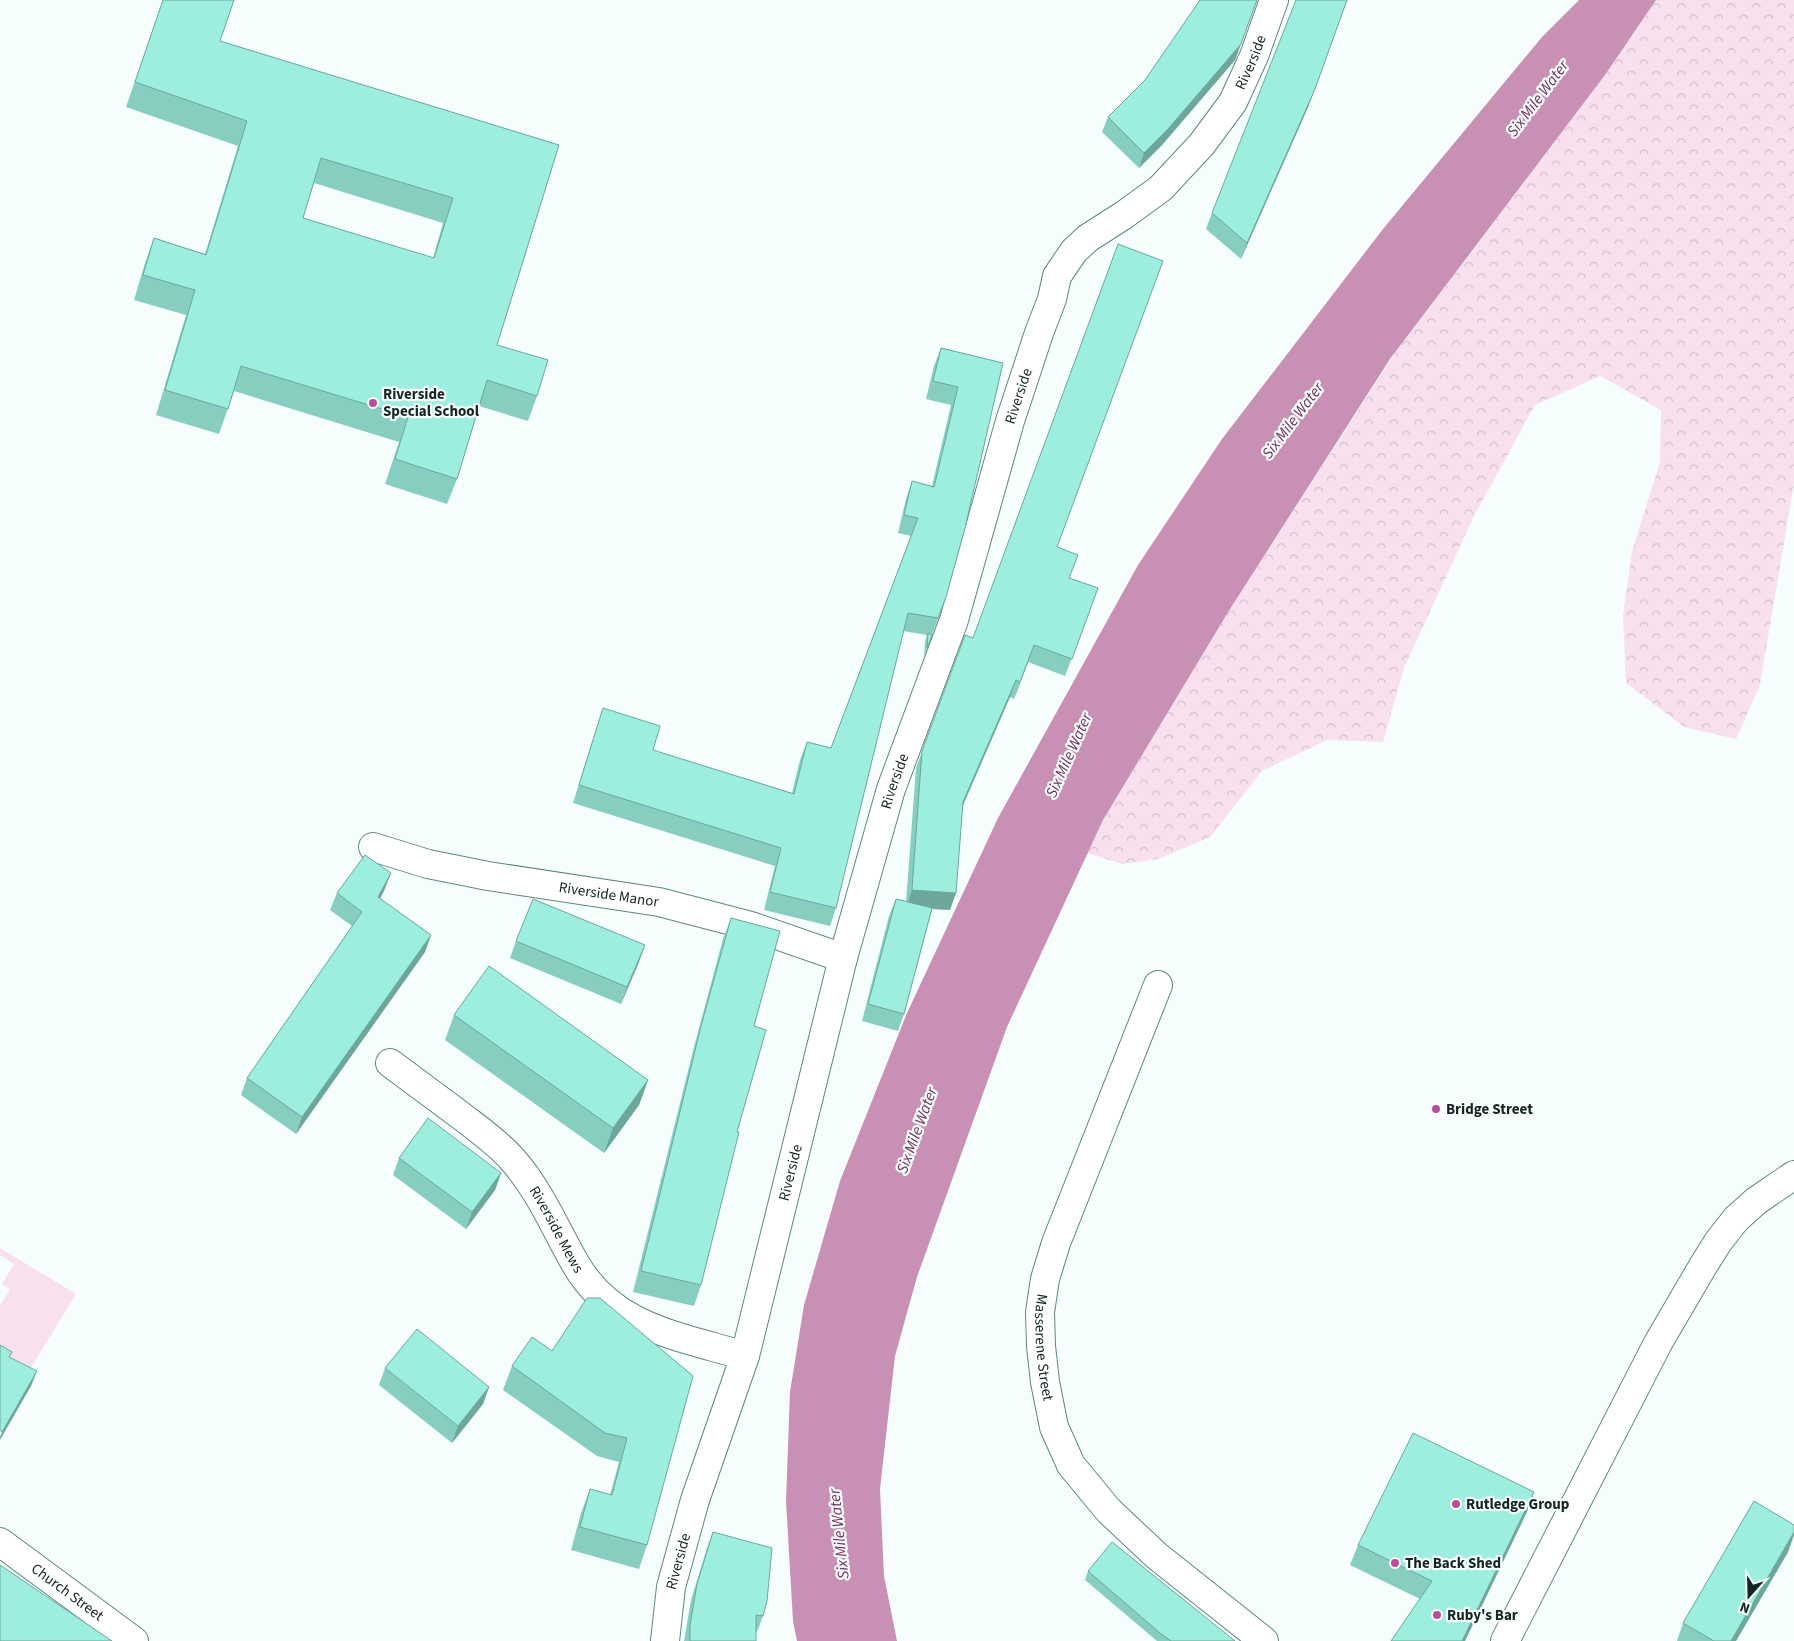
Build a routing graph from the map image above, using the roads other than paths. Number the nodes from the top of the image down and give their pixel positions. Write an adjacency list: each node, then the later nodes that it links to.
1 (1274, 0): 3 (street, Riverside)
2 (372, 847): 3 (street, Riverside Manor)
3 (843, 958): 7 (street, Riverside)
4 (1158, 986): 11 (street, Masserene Street)
5 (390, 1063): 7 (street, Riverside Mews)
6 (1794, 1175): 12 (street)
7 (746, 1356): 10 (street, Riverside)
8 (0, 1542): 9 (street, Church Street)
9 (134, 1641)
10 (665, 1641)
11 (1264, 1641)
12 (1505, 1641)

